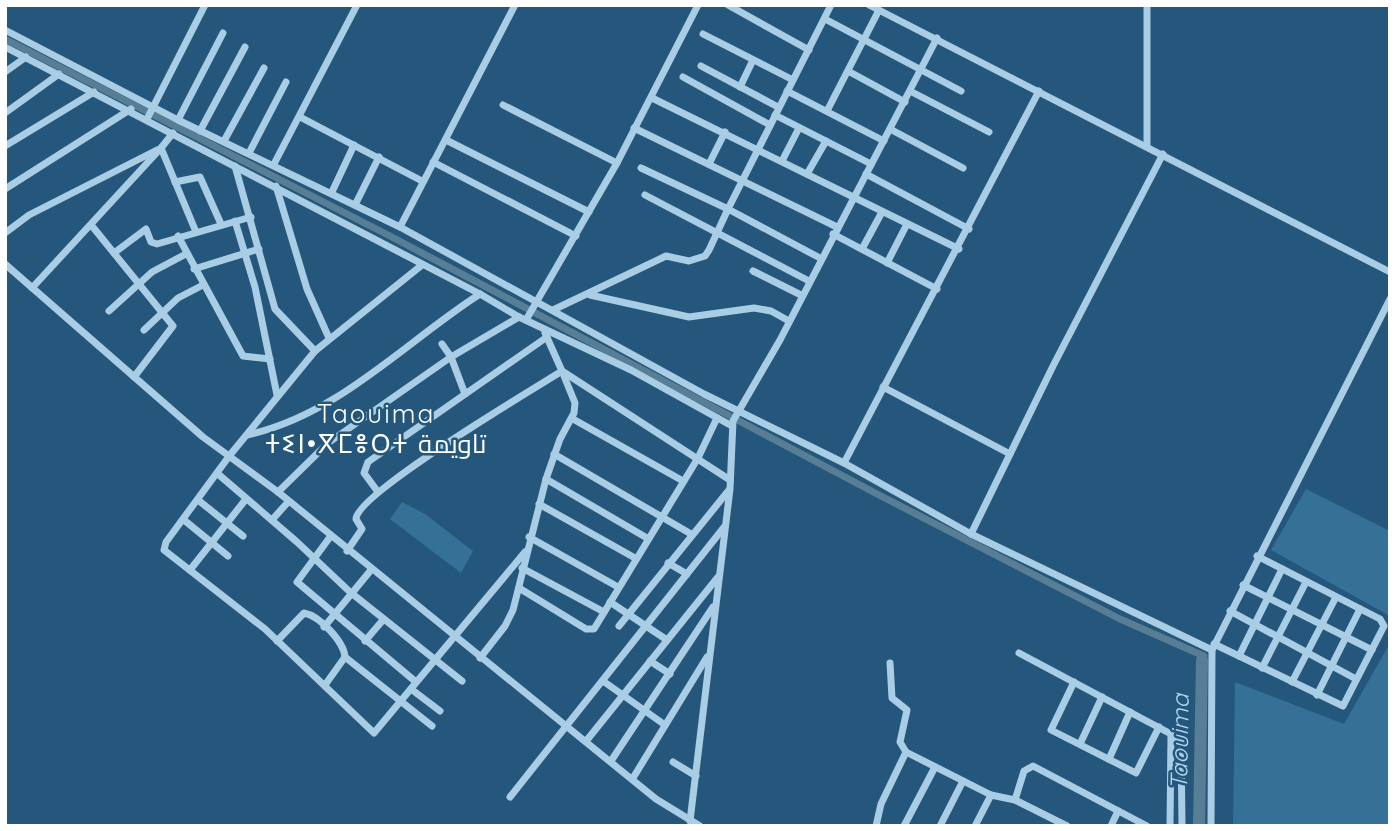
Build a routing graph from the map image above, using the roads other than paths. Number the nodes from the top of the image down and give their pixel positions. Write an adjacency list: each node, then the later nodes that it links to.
1 (205, 5): 39 (street)
2 (357, 5): 45 (street)
3 (515, 5): 56 (street)
4 (698, 5): 36 (street)
5 (728, 5): 18 (street)
6 (831, 5): 10 (street)
7 (869, 5): 9 (street)
8 (1147, 5): 62 (street)
9 (879, 10): 14 (street); 15 (street)
10 (825, 19): 15 (street); 18 (street)
11 (5, 30): 39 (street)
12 (223, 33): 47 (street)
13 (703, 34): 20 (street)
14 (937, 38): 23 (street); 33 (street)
15 (864, 40): 23 (street); 24 (street)
16 (5, 47): 19 (street)
17 (246, 47): 52 (street)
18 (809, 50): 28 (street)
19 (26, 57): 25 (street); 26 (street)
20 (753, 60): 28 (street); 30 (street)
21 (701, 66): 30 (street)
22 (264, 68): 57 (street)
23 (922, 70): 32 (street); 35 (street)
24 (848, 71): 37 (street); 42 (street)
25 (5, 72)
26 (60, 74): 34 (street); 43 (street)
27 (683, 77): 48 (street)
28 (793, 80): 31 (street)
29 (286, 82): 65 (street)
30 (740, 87): 40 (street)
31 (787, 91): 40 (street); 42 (street)
32 (910, 91): 37 (street); 54 (street)
33 (1039, 91): 62 (street); 97 (street)
34 (94, 92): 41 (street); 61 (street)
35 (961, 92)
36 (652, 98): 49 (street); 53 (street)
37 (905, 102): 51 (street)
38 (503, 105): 70 (street)
39 (153, 107): 46 (street); 47 (street)
40 (778, 107): 44 (street)
41 (131, 109): 46 (street); 83 (street)
42 (827, 111): 59 (street)
43 (5, 113)
44 (775, 115): 48 (street); 50 (street)
45 (300, 117): 60 (street); 71 (street)
46 (147, 119): 55 (street)
47 (178, 120): 52 (street)
48 (770, 125): 64 (street)
49 (634, 128): 70 (street); 72 (street)
50 (799, 128): 58 (street); 68 (street)
51 (890, 129): 59 (street); 76 (street)
52 (200, 131): 57 (street)
53 (725, 132): 64 (street); 72 (street)
54 (989, 132)
55 (173, 133): 63 (street); 74 (street)
56 (446, 140): 69 (street); 89 (street)
57 (224, 141): 65 (street)
58 (826, 141): 73 (street); 77 (street)
59 (884, 141): 73 (street)
60 (354, 145): 67 (street); 84 (street)
61 (5, 146)
62 (1147, 146): 66 (street)
63 (161, 148): 81 (street); 95 (street); 100 (street)
64 (759, 149): 68 (street); 80 (street)
65 (249, 153): 71 (street)
66 (1163, 154): 118 (street); 153 (street)
67 (379, 158): 79 (street); 87 (street)
68 (782, 161): 77 (street)
69 (433, 162): 79 (street); 103 (street)
70 (617, 163): 89 (street)
71 (274, 164): 84 (street)
72 (709, 164): 80 (street)
73 (871, 164): 78 (street)
74 (234, 166): 82 (street); 91 (street)
75 (641, 168): 88 (street)
76 (963, 168)
77 (807, 174): 86 (street)
78 (866, 174): 86 (street); 97 (street)
79 (422, 181): 96 (street)
80 (744, 181): 88 (street); 98 (street)
81 (175, 182): 93 (street); 99 (street)
82 (276, 186): 113 (street); 137 (street)
83 (5, 189)
84 (332, 192): 87 (street)
85 (645, 195): 101 (street)
86 (854, 197): 90 (street); 98 (street)
87 (355, 205): 96 (street)
88 (728, 209): 101 (street); 110 (street)
89 (589, 212): 103 (street)
90 (882, 212): 94 (street); 105 (street)
91 (251, 217): 92 (street); 104 (street)
92 (235, 221): 93 (street); 108 (street)
93 (221, 224): 99 (street)
94 (907, 224): 106 (street); 111 (street)
95 (92, 226): 107 (street); 122 (street)
96 (400, 227): 128 (street)
97 (969, 229): 106 (street)
98 (835, 230): 105 (street); 110 (street)
99 (196, 232): 102 (street)
100 (5, 233)
101 (717, 233): 119 (street); 125 (street)
102 (178, 236): 107 (street); 109 (street)
103 (576, 236): 128 (street)
104 (259, 249): 108 (street); 114 (street)
105 (862, 249): 111 (street)
106 (959, 249): 123 (street)
107 (114, 253): 120 (street)
108 (243, 253): 115 (street); 116 (street)
109 (186, 254): 115 (street); 120 (street)
110 (820, 258): 119 (street)
111 (887, 263): 123 (street)
112 (5, 264): 122 (street)
113 (422, 265): 124 (street); 137 (street)
114 (264, 267): 116 (street); 139 (street)
115 (194, 269): 121 (street)
116 (250, 270): 141 (street)
117 (753, 271): 126 (street)
118 (1390, 272)
119 (809, 281): 126 (street)
120 (138, 283): 130 (street); 131 (street)
121 (203, 285): 131 (street); 141 (street)
122 (32, 288): 143 (street)
123 (937, 289): 144 (street)
124 (480, 294): 132 (street); 151 (street)
125 (589, 295): 129 (street); 133 (street)
126 (802, 295): 133 (street)
127 (1390, 299): 183 (street)
128 (536, 304): 129 (street); 132 (street)
129 (553, 310): 147 (street)
130 (109, 311)
131 (162, 312): 135 (street); 143 (street)
132 (525, 318): 134 (street); 140 (street)
133 (789, 321): 147 (street)
134 (543, 329): 136 (street); 148 (street)
135 (144, 330)
136 (547, 337): 142 (street); 145 (street)
137 (329, 338): 139 (street)
138 (442, 344): 140 (street)
139 (315, 351): 146 (street)
140 (451, 358): 145 (street); 162 (street)
141 (270, 359): 146 (street)
142 (562, 371): 149 (street); 155 (street); 163 (street)
143 (134, 377): 154 (street)
144 (883, 387): 153 (street); 156 (street)
145 (465, 394): 163 (street)
146 (277, 395): 151 (street)
147 (739, 411): 150 (street); 156 (street)
148 (717, 418): 150 (street); 155 (street)
149 (573, 419): 152 (street); 160 (street)
150 (733, 423): 159 (street)
151 (247, 435): 154 (street)
152 (554, 454): 158 (street); 168 (street)
153 (1010, 454): 174 (street)
154 (230, 455): 157 (street); 162 (street)
155 (698, 458): 159 (street); 160 (street)
156 (844, 463): 174 (street)
157 (218, 474): 164 (street); 165 (street)
158 (546, 479): 167 (street); 178 (street)
159 (730, 480): 161 (street)
160 (683, 481): 168 (street)
161 (730, 489): 172 (street); 173 (street)
162 (278, 492): 166 (street)
163 (378, 492): 180 (street)
164 (246, 499): 170 (street); 171 (street)
165 (198, 500): 169 (street); 171 (street)
166 (288, 502): 170 (street); 176 (street)
167 (539, 504): 177 (street); 185 (street)
168 (661, 516): 173 (street); 178 (street)
169 (184, 520): 179 (street); 189 (street)
170 (272, 520): 184 (street)
171 (227, 523): 175 (street); 179 (street)
172 (726, 525): 191 (street); 192 (street)
173 (691, 534): 186 (street)
174 (971, 534): 220 (street)
175 (243, 536)
176 (330, 537): 180 (street); 184 (street)
177 (529, 537): 181 (street); 195 (street)
178 (647, 538): 185 (street)
179 (212, 541): 182 (street); 189 (street)
180 (347, 551): 190 (street)
181 (525, 552): 187 (street); 214 (street)
182 (228, 556)
183 (1257, 556): 188 (street); 194 (street)
184 (314, 558): 197 (street); 207 (street)
185 (635, 558): 195 (street)
186 (668, 562): 191 (street); 206 (street)
187 (522, 568): 196 (street); 205 (street)
188 (1282, 569): 193 (street); 199 (street)
189 (190, 570): 218 (street)
190 (371, 570): 197 (street); 214 (street)
191 (687, 574): 212 (street)
192 (719, 576): 201 (street); 217 (street)
193 (1306, 582): 198 (street); 204 (street)
194 (1243, 585): 199 (street); 203 (street)
195 (618, 587): 200 (street)
196 (519, 589): 205 (street); 227 (street)
197 (350, 592): 207 (street); 208 (street)
198 (1336, 597): 202 (street); 210 (street)
199 (1268, 598): 204 (street); 209 (street)
200 (610, 602): 205 (street); 206 (street)
201 (715, 604): 224 (street); 233 (street)
202 (1360, 609): 216 (street); 221 (street)
203 (1230, 611): 209 (street); 220 (street)
204 (1292, 611): 210 (street); 215 (street)
205 (604, 612)
206 (627, 614): 211 (street); 212 (street)
207 (333, 615): 213 (street); 219 (street)
208 (383, 620): 219 (street); 228 (street)
209 (1256, 624): 215 (street); 225 (street)
210 (1321, 625): 216 (street); 222 (street)
211 (619, 626)
212 (645, 626): 217 (street); 236 (street)
213 (324, 627): 218 (street); 226 (street)
214 (454, 636): 227 (street); 228 (street)
215 (1279, 636): 222 (street); 232 (street)
216 (1346, 637): 221 (street); 231 (street)
217 (667, 640): 229 (street)
218 (277, 641): 239 (street)
219 (365, 641): 240 (street)
220 (1213, 647): 225 (street); 278 (street)
221 (1372, 650): 234 (street)
222 (1306, 652): 231 (street); 238 (street)
223 (1019, 653): 237 (street)
224 (709, 654): 249 (street); 260 (street)
225 (1239, 656): 232 (street)
226 (345, 657): 239 (street); 244 (street)
227 (480, 658): 248 (street)
228 (436, 660): 235 (street); 240 (street)
229 (650, 662): 233 (street); 242 (street)
230 (891, 663): 255 (street)
231 (1331, 665): 234 (street); 241 (street)
232 (1262, 668): 238 (street)
233 (670, 674): 246 (street)
234 (1356, 679): 241 (street)
235 (462, 681)
236 (603, 681): 242 (street); 248 (street)
237 (1074, 682): 243 (street); 254 (street)
238 (1292, 682): 241 (street)
239 (325, 685): 244 (street)
240 (414, 686): 244 (street); 245 (street)
241 (1317, 695)
242 (623, 697): 246 (street); 253 (street)
243 (1102, 697): 247 (street); 254 (street)
244 (401, 701): 250 (street)
245 (440, 711)
246 (645, 712): 249 (street); 257 (street)
247 (1130, 712): 251 (street); 256 (street)
248 (566, 725): 253 (street); 264 (street)
249 (665, 725): 261 (street)
250 (432, 726)
251 (1159, 727): 252 (street); 256 (street)
252 (1171, 734): 276 (street); 277 (street)
253 (587, 740): 257 (street)
254 (1080, 744): 256 (street)
255 (906, 752): 259 (street); 269 (street)
256 (1109, 759)
257 (611, 761): 261 (street)
258 (673, 762): 260 (street)
259 (935, 767): 262 (street); 270 (street)
260 (696, 776): 267 (street)
261 (633, 778): 267 (street)
262 (963, 780): 263 (street); 271 (street)
263 (991, 795): 265 (street); 272 (street)
264 (510, 797)
265 (1015, 800): 266 (street); 273 (street)
266 (1118, 811): 274 (street); 275 (street)
267 (690, 821): 268 (street)
268 (700, 826)
269 (876, 826)
270 (904, 826)
271 (940, 826)
272 (975, 826)
273 (1067, 826)
274 (1111, 826)
275 (1147, 826)
276 (1170, 826)
277 (1182, 826)
278 (1211, 826)

